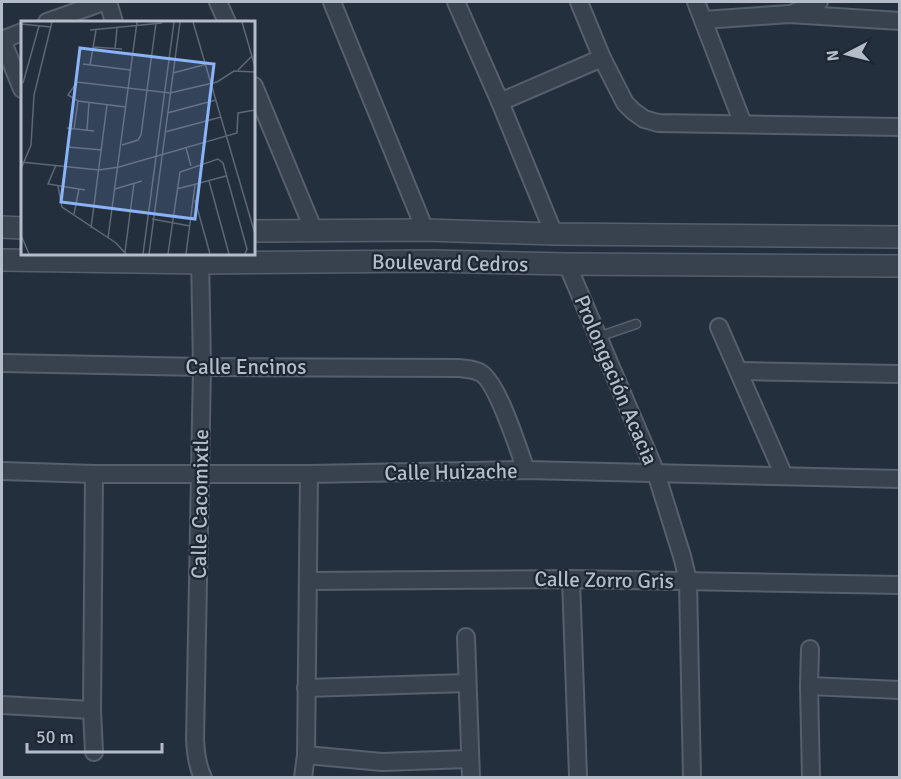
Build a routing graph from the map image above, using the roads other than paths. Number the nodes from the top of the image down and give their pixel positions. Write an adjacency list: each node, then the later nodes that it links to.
1 (103, 2): 11 (street)
2 (108, 2): 12 (street)
3 (218, 2): 13 (street)
4 (332, 2): 25 (street)
5 (456, 2): 20 (street, Prolongación Acacia)
6 (579, 2): 17 (street)
7 (696, 2): 10 (street)
8 (819, 2): 9 (street)
9 (789, 14): 10 (street); 14 (street)
10 (704, 20): 21 (street)
11 (51, 21)
12 (114, 21)
13 (227, 21)
14 (900, 21)
15 (21, 32): 16 (street)
16 (2, 40): 18 (street)
17 (602, 58): 20 (street); 21 (street)
18 (21, 87)
19 (255, 88): 27 (street)
20 (500, 102): 28 (street, Prolongación Acacia)
21 (742, 124): 22 (street)
22 (900, 127)
23 (2, 227): 24 (street)
24 (21, 228)
25 (425, 230): 27 (street, Boulevard Cedros); 28 (street, Boulevard Cedros)
26 (255, 231): 27 (street, Boulevard Cedros)
27 (314, 231)
28 (554, 234): 29 (street, Boulevard Cedros); 32 (street, Prolongación Acacia)
29 (900, 237)
30 (201, 259): 31 (street, Boulevard Cedros); 32 (street, Boulevard Cedros); 38 (street, Calle Cacomixtle)
31 (2, 260)
32 (567, 264): 33 (street, Boulevard Cedros); 36 (street, Prolongación Acacia)
33 (900, 266)
34 (636, 324): 36 (lane)
35 (719, 327): 39 (street)
36 (598, 337): 43 (street, Prolongación Acacia)
37 (2, 363): 38 (street, Calle Encinos)
38 (202, 367): 41 (street, Calle Encinos); 45 (street, Calle Cacomixtle)
39 (740, 371): 40 (street); 47 (street)
40 (900, 374)
41 (526, 470): 43 (street, Calle Huizache); 46 (street, Calle Huizache)
42 (2, 471): 44 (street, Calle Huizache)
43 (656, 473): 47 (street, Calle Huizache); 51 (street, Prolongación Acacia)
44 (94, 474): 45 (street, Calle Huizache); 60 (street)
45 (201, 474): 46 (street, Calle Huizache); 65 (street, Calle Cacomixtle)
46 (309, 474): 50 (street)
47 (784, 476): 48 (street, Calle Huizache)
48 (900, 479)
49 (571, 579): 50 (street, Calle Zorro Gris); 51 (street, Calle Zorro Gris); 64 (street)
50 (308, 581): 57 (street)
51 (688, 581): 52 (street, Calle Zorro Gris); 68 (street, Prolongación Acacia)
52 (900, 585)
53 (466, 637): 55 (street)
54 (810, 649): 56 (street)
55 (467, 683): 57 (street); 63 (street)
56 (809, 686): 58 (street); 69 (street)
57 (306, 688): 62 (street)
58 (900, 690)
59 (2, 705): 60 (street)
60 (92, 710): 61 (street)
61 (94, 752)
62 (306, 755): 63 (street); 66 (street)
63 (469, 759): 67 (street)
64 (578, 776)
65 (202, 777)
66 (303, 777)
67 (471, 777)
68 (692, 777)
69 (811, 777)

